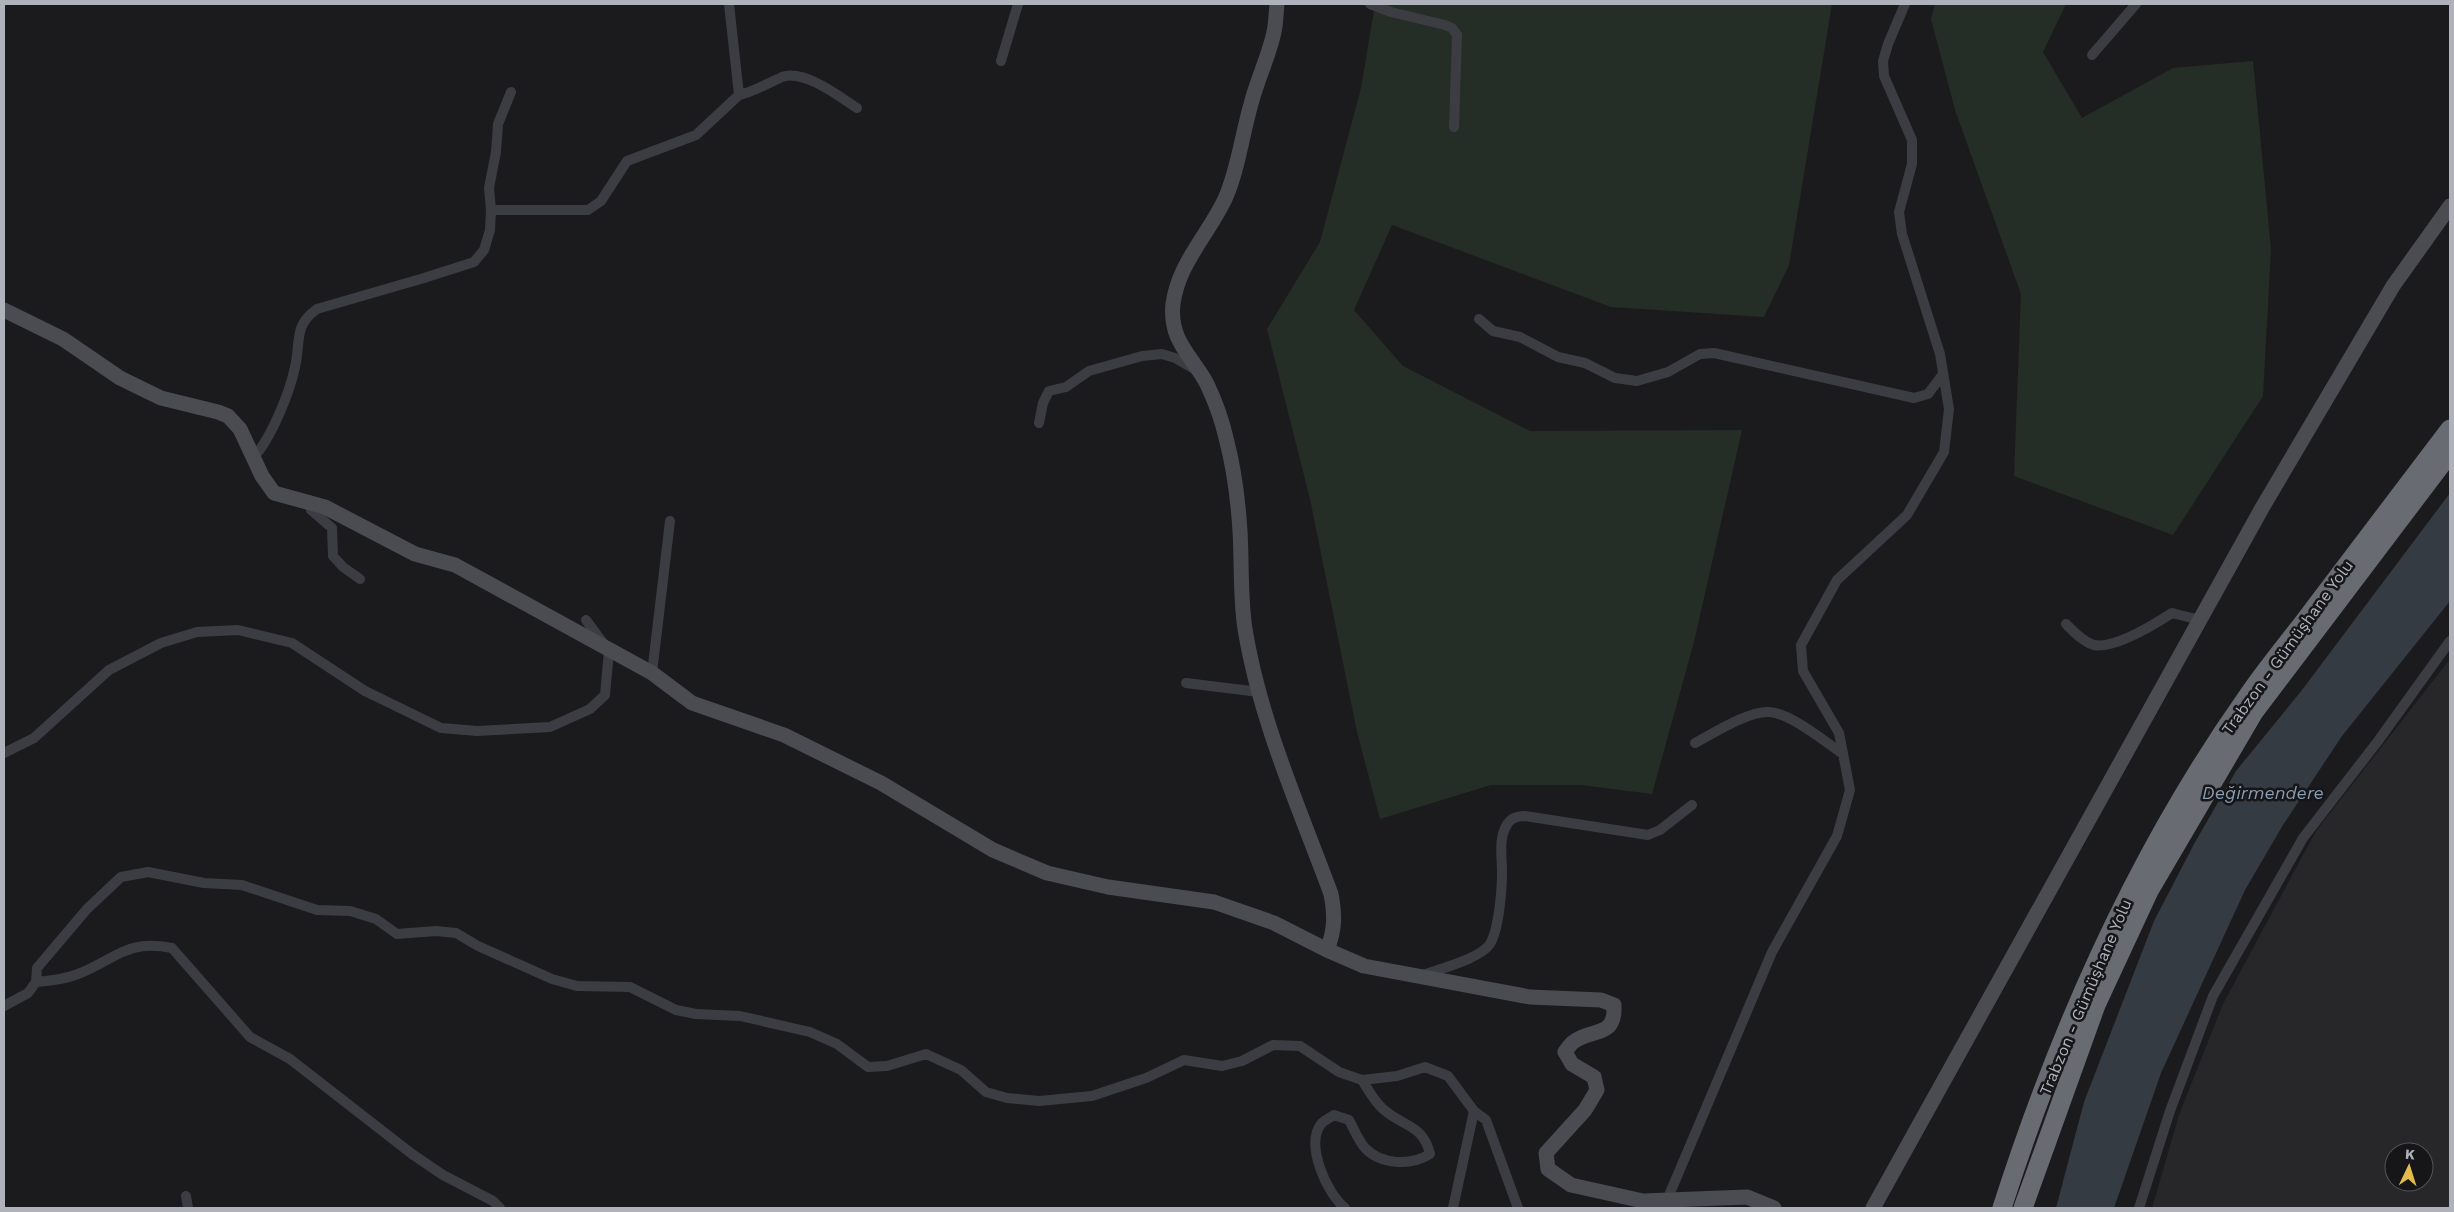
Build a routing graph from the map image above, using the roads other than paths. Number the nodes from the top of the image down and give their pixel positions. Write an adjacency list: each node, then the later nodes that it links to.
1 (729, 4): 10 (street)
2 (1018, 4): 8 (street)
3 (1277, 4): 17 (street)
4 (1370, 4): 12 (street)
5 (1905, 4): 18 (street)
6 (2136, 4): 7 (street)
7 (2092, 55)
8 (1001, 61)
9 (511, 92): 14 (street)
10 (738, 95): 11 (street); 14 (street)
11 (857, 108)
12 (1454, 127)
13 (2450, 206): 27 (street)
14 (491, 210): 22 (street)
15 (4, 310): 22 (street)
16 (1479, 318): 18 (street)
17 (1200, 371): 19 (street); 33 (street)
18 (1943, 374): 36 (street)
19 (1039, 423)
20 (2450, 429): 53 (highway, Trabzon - Gümüşhane Yolu)
21 (2450, 453): 54 (highway, Trabzon - Gümüşhane Yolu)
22 (253, 458): 23 (street)
23 (309, 502): 25 (street); 30 (street)
24 (670, 521): 31 (street)
25 (360, 579)
26 (586, 620): 30 (street)
27 (2200, 620): 28 (street); 52 (street)
28 (2066, 624)
29 (2450, 641): 55 (street)
30 (610, 651): 31 (street); 35 (street)
31 (652, 673): 38 (street)
32 (1186, 683): 33 (street)
33 (1259, 692): 38 (street)
34 (1695, 743): 36 (street)
35 (4, 753)
36 (1843, 754): 45 (street)
37 (1692, 805): 39 (street)
38 (1326, 950): 39 (street)
39 (1420, 976): 45 (street)
40 (36, 982): 41 (street); 42 (street); 47 (street)
41 (4, 1006)
42 (1362, 1080): 43 (street); 48 (street)
43 (1474, 1111): 49 (street); 50 (street)
44 (186, 1196): 46 (street)
45 (1664, 1204): 51 (street)
46 (188, 1208)
47 (500, 1208)
48 (1345, 1208)
49 (1453, 1208)
50 (1518, 1208)
51 (1774, 1208)
52 (1873, 1208)
53 (2002, 1208)
54 (2023, 1208)
55 (2139, 1208)

